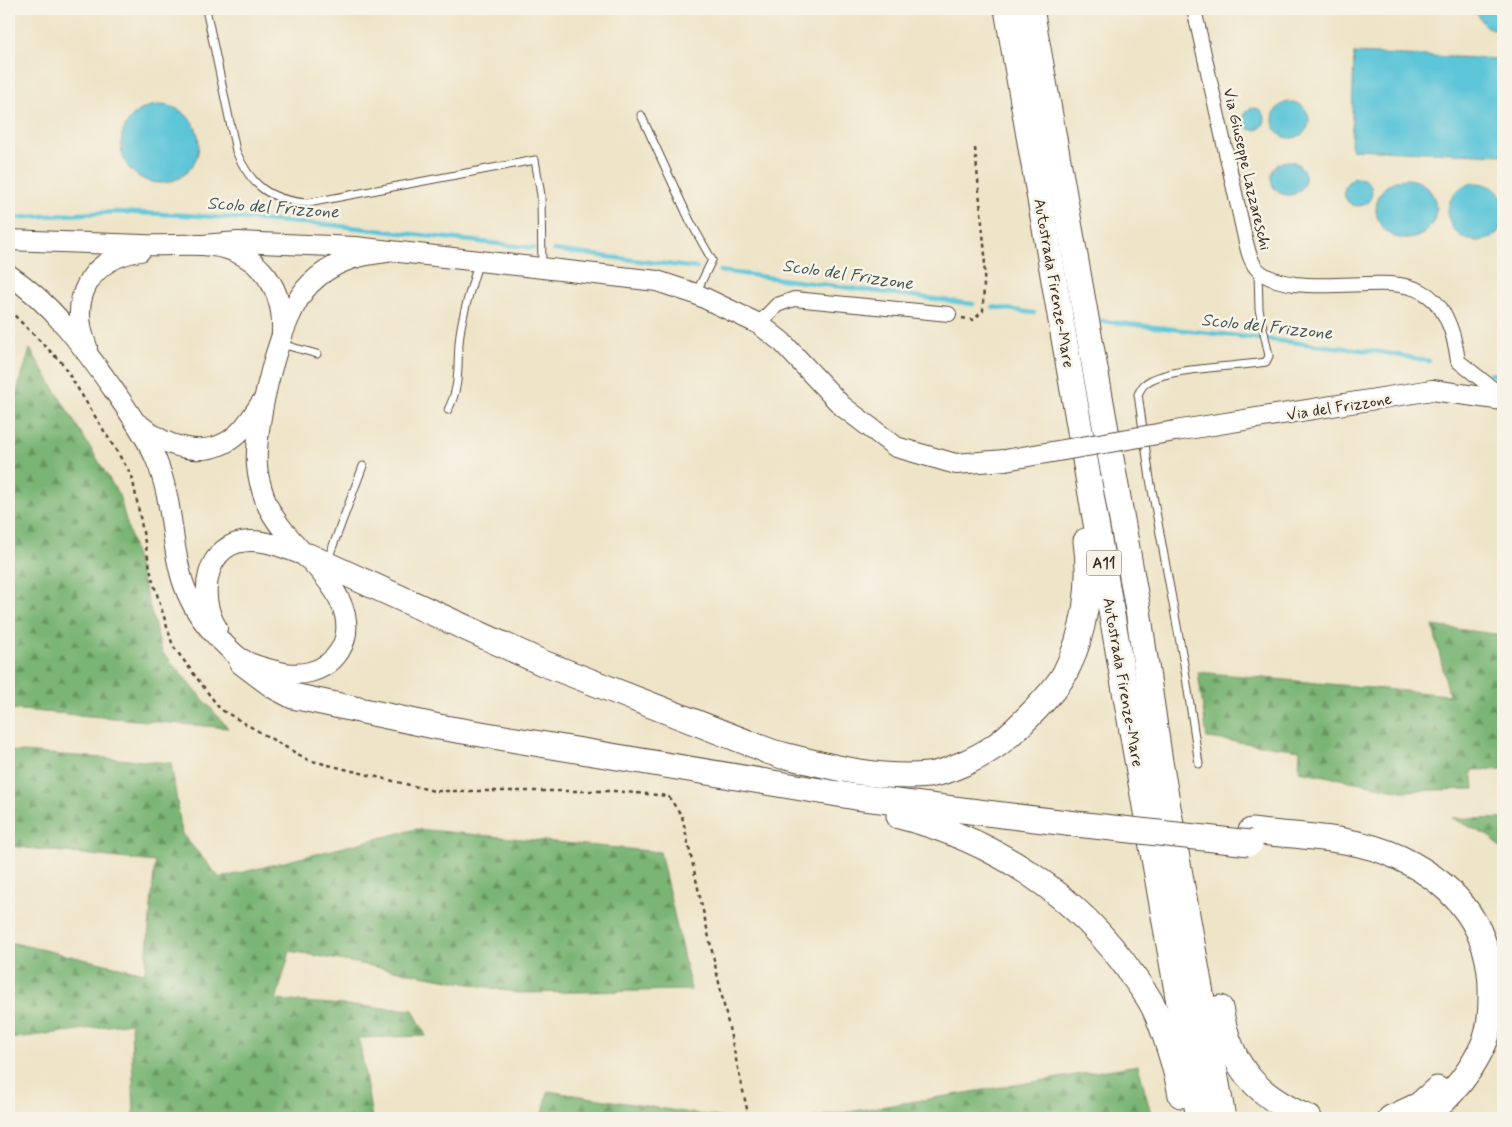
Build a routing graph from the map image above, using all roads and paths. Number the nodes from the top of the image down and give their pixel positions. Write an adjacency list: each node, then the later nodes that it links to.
1 (206, 9): 15 (lane)
2 (595, 9): 6 (path)
3 (1007, 9): 8 (highway, Autostrada Firenze-Mare / A11)
4 (1031, 9): 31 (highway, Autostrada Firenze-Mare / A11)
5 (1194, 9): 16 (street, Via Giuseppe Lazzareschi)
6 (597, 15)
7 (641, 115): 18 (lane)
8 (1026, 117): 33 (highway); 39 (highway, Autostrada Firenze-Mare / A11)
9 (974, 148): 19 (path)
10 (9, 240): 12 (main road)
11 (203, 245): 12 (main road); 13 (main road); 21 (main road)
12 (169, 246): 23 (main road)
13 (387, 252): 14 (main road, Via del Frizzone); 21 (main road)
14 (478, 261): 15 (main road, Via del Frizzone); 27 (lane)
15 (542, 268): 18 (main road, Via del Frizzone)
16 (1258, 270): 24 (street, Via Giuseppe Lazzareschi); 34 (lane)
17 (9, 275): 23 (main road)
18 (696, 294): 20 (main road, Via del Frizzone)
19 (949, 314): 20 (street)
20 (759, 324): 26 (main road, Via del Frizzone, bridge)
21 (281, 341): 22 (lane); 25 (main road)
22 (317, 354)
23 (93, 361): 28 (main road)
24 (1503, 391)
25 (265, 396): 28 (main road); 30 (main road)
26 (1503, 400)
27 (448, 410)
28 (133, 418): 32 (main road)
29 (363, 466): 30 (lane)
30 (317, 560): 32 (main road); 32 (main road); 33 (highway)
31 (1138, 610): 40 (highway, Autostrada Firenze-Mare / A11); 41 (highway)
32 (239, 658): 35 (highway)
33 (767, 752): 36 (highway)
34 (1199, 764)
35 (734, 774): 36 (highway); 38 (highway)
36 (1068, 817): 37 (highway, bridge)
37 (1250, 837): 42 (highway); 43 (highway)
38 (1186, 1118)
39 (1199, 1118)
40 (1223, 1118)
41 (1309, 1118)
42 (1391, 1118)
43 (1425, 1118)

